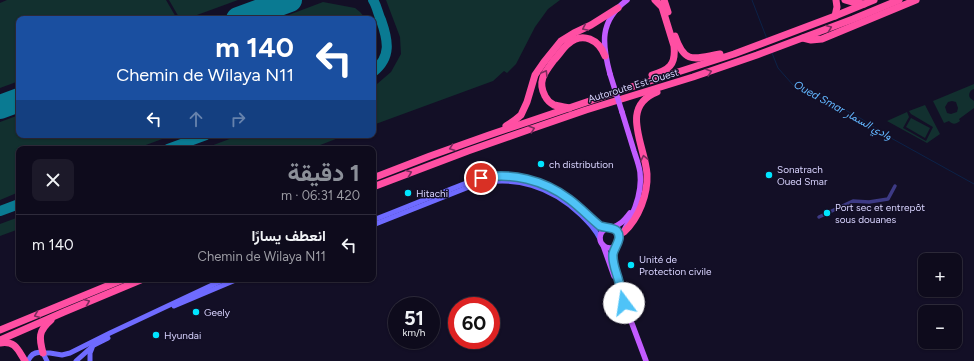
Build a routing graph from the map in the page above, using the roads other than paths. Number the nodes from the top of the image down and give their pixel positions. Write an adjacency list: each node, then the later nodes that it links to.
1 (627, 0): 10 (main road)
2 (655, 0): 8 (highway)
3 (836, 0): 11 (highway)
4 (845, 0): 9 (highway)
5 (874, 0): 9 (highway, Autoroute Est-Ouest)
6 (899, 0): 12 (highway, Autoroute Est-Ouest, one-way to 6)
7 (916, 0): 12 (highway)
8 (662, 2): 13 (highway); 16 (highway)
9 (864, 4): 11 (highway, Autoroute Est-Ouest)
10 (618, 8): 14 (main road); 18 (highway, one-way to 18)
11 (835, 16): 13 (highway, Autoroute Est-Ouest)
12 (803, 38): 15 (highway, Autoroute Est-Ouest, one-way to 12)
13 (734, 54): 16 (highway, Autoroute Est-Ouest)
14 (605, 56): 17 (highway, one-way to 14); 22 (main road, bridge)
15 (693, 77): 20 (highway, Autoroute Est-Ouest, one-way to 15); 27 (highway, one-way to 15)
16 (625, 89): 17 (highway, Autoroute Est-Ouest)
17 (569, 108): 18 (highway, Autoroute Est-Ouest)
18 (489, 135): 19 (highway, Autoroute Est-Ouest, one-way to 19)
19 (376, 177)
20 (376, 186)
21 (895, 186): 23 (street)
22 (636, 203): 26 (main road); 27 (main road)
23 (819, 217)
24 (376, 219): 26 (main road)
25 (376, 224): 28 (main road)
26 (610, 228): 28 (main road); 29 (main road)
27 (624, 232): 29 (main road)
28 (601, 242): 29 (main road); 34 (main road)
29 (618, 242): 34 (main road)
30 (117, 282): 36 (highway, one-way to 36)
31 (136, 282): 35 (highway, one-way to 31)
32 (219, 282): 39 (main road)
33 (231, 282): 39 (main road)
34 (622, 297): 45 (main road)
35 (64, 312): 37 (highway); 40 (highway)
36 (0, 330)
37 (0, 340)
38 (0, 343): 41 (highway)
39 (92, 344): 40 (main road); 43 (main road); 44 (main road)
40 (43, 353): 41 (main road); 42 (main road)
41 (27, 361)
42 (47, 361)
43 (76, 361)
44 (90, 361)
45 (646, 361)

